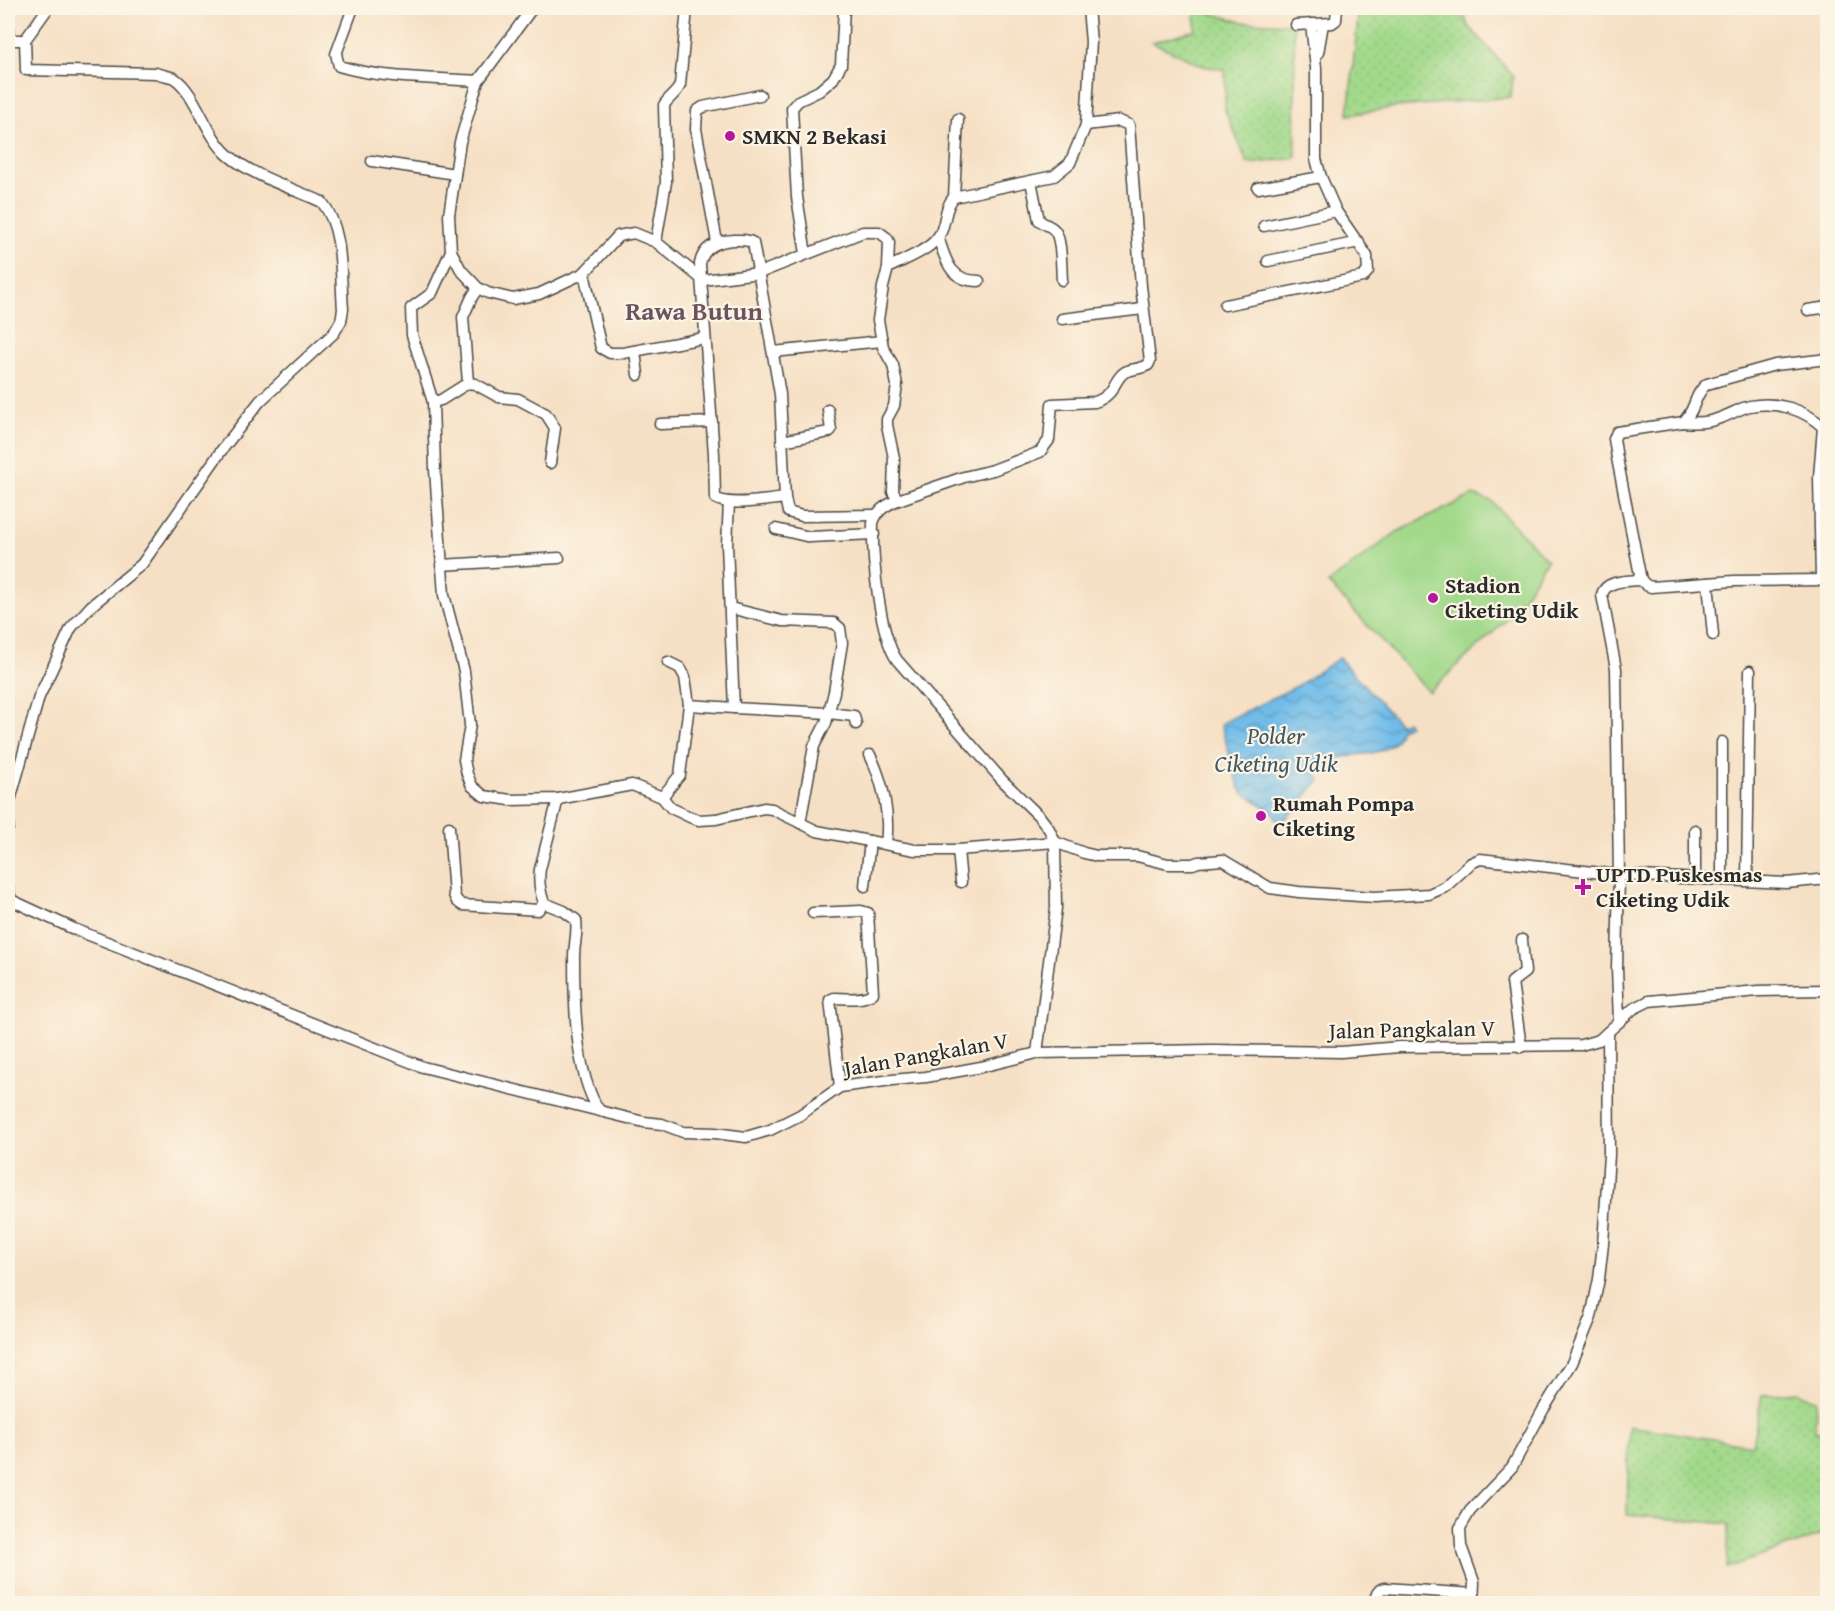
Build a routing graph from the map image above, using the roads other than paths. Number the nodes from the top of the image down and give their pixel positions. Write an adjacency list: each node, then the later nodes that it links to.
1 (8, 8): 11 (street)
2 (48, 8): 11 (street)
3 (353, 8): 12 (street)
4 (534, 8): 12 (street)
5 (687, 8): 25 (street)
6 (844, 8): 29 (street)
7 (1088, 8): 15 (street)
8 (1337, 8): 9 (street)
9 (1322, 24): 10 (street); 18 (street)
10 (1296, 25)
11 (25, 40): 85 (street)
12 (478, 81): 17 (street)
13 (760, 95): 26 (street)
14 (958, 119): 21 (street)
15 (1086, 125): 19 (street); 40 (street)
16 (372, 160): 17 (street)
17 (455, 174): 28 (street)
18 (1321, 177): 20 (street); 22 (street)
19 (1031, 181): 21 (street); 35 (street)
20 (1258, 188)
21 (954, 197): 24 (street)
22 (1336, 211): 23 (street); 27 (street)
23 (1264, 226)
24 (938, 237): 31 (street); 36 (street)
25 (656, 242): 32 (street); 34 (street)
26 (717, 242): 33 (street); 34 (street)
27 (1359, 242): 30 (street); 38 (street)
28 (451, 250): 37 (street); 50 (street)
29 (806, 254): 31 (street); 33 (street)
30 (1268, 261)
31 (888, 268): 44 (street)
32 (584, 273): 37 (street); 45 (street)
33 (759, 273): 34 (street); 46 (street)
34 (703, 280): 43 (street)
35 (1062, 280)
36 (979, 281)
37 (478, 288): 49 (street)
38 (1225, 305)
39 (1827, 308): 41 (street)
40 (1143, 309): 42 (street); 59 (street)
41 (1808, 310)
42 (1062, 319)
43 (704, 338): 45 (street); 52 (street)
44 (882, 341): 46 (street); 59 (street)
45 (635, 351): 48 (street)
46 (773, 352): 56 (street)
47 (1827, 359): 53 (street)
48 (638, 375)
49 (468, 383): 50 (street); 57 (street)
50 (433, 402): 67 (street)
51 (828, 410): 56 (street)
52 (712, 422): 54 (street); 60 (street)
53 (1683, 422): 55 (street); 68 (street)
54 (660, 424)
55 (1825, 427): 69 (street)
56 (782, 441): 58 (street)
57 (550, 463)
58 (786, 498): 60 (street); 62 (street)
59 (898, 500): 61 (street)
60 (729, 502): 71 (street)
61 (875, 515): 62 (street); 64 (street)
62 (802, 516): 65 (street)
63 (776, 529): 65 (street)
64 (874, 534): 65 (street); 88 (street)
65 (807, 537)
66 (559, 558): 67 (street)
67 (441, 565): 82 (street)
68 (1641, 580): 70 (street); 91 (street)
69 (1824, 580): 70 (street)
70 (1707, 583): 72 (street)
71 (730, 608): 76 (street); 77 (street)
72 (1713, 635)
73 (668, 662): 75 (street)
74 (1750, 671): 95 (street)
75 (689, 705): 76 (street); 81 (street)
76 (734, 708): 77 (street)
77 (829, 713): 78 (street); 83 (street)
78 (856, 724)
79 (1722, 742): 93 (street)
80 (870, 755): 89 (street)
81 (662, 797): 82 (street); 83 (street)
82 (558, 799): 99 (street)
83 (800, 823): 87 (street)
84 (449, 827): 99 (street)
85 (8, 828)
86 (1695, 830): 92 (street)
87 (870, 841): 89 (street); 97 (street)
88 (1055, 842): 90 (street); 91 (street); 106 (street)
89 (886, 843): 90 (street)
90 (958, 850): 96 (street)
91 (1620, 875): 92 (street); 103 (street)
92 (1695, 878): 93 (street)
93 (1722, 879): 95 (street)
94 (1827, 879): 95 (street)
95 (1747, 881)
96 (961, 882)
97 (865, 886)
98 (8, 889): 108 (street, Jalan Pangkalan V)
99 (544, 903): 108 (street)
100 (813, 913): 107 (street)
101 (1522, 940): 105 (street)
102 (1827, 990): 103 (street, Jalan Pangkalan V)
103 (1619, 1022): 104 (street, Jalan Pangkalan V)
104 (1608, 1032): 105 (street, Jalan Pangkalan V); 109 (street)
105 (1521, 1047): 106 (street, Jalan Pangkalan V)
106 (1037, 1053): 107 (street, Jalan Pangkalan V)
107 (840, 1088): 108 (street, Jalan Pangkalan V)
108 (599, 1110)
109 (1474, 1599): 110 (street)
110 (1374, 1604)

